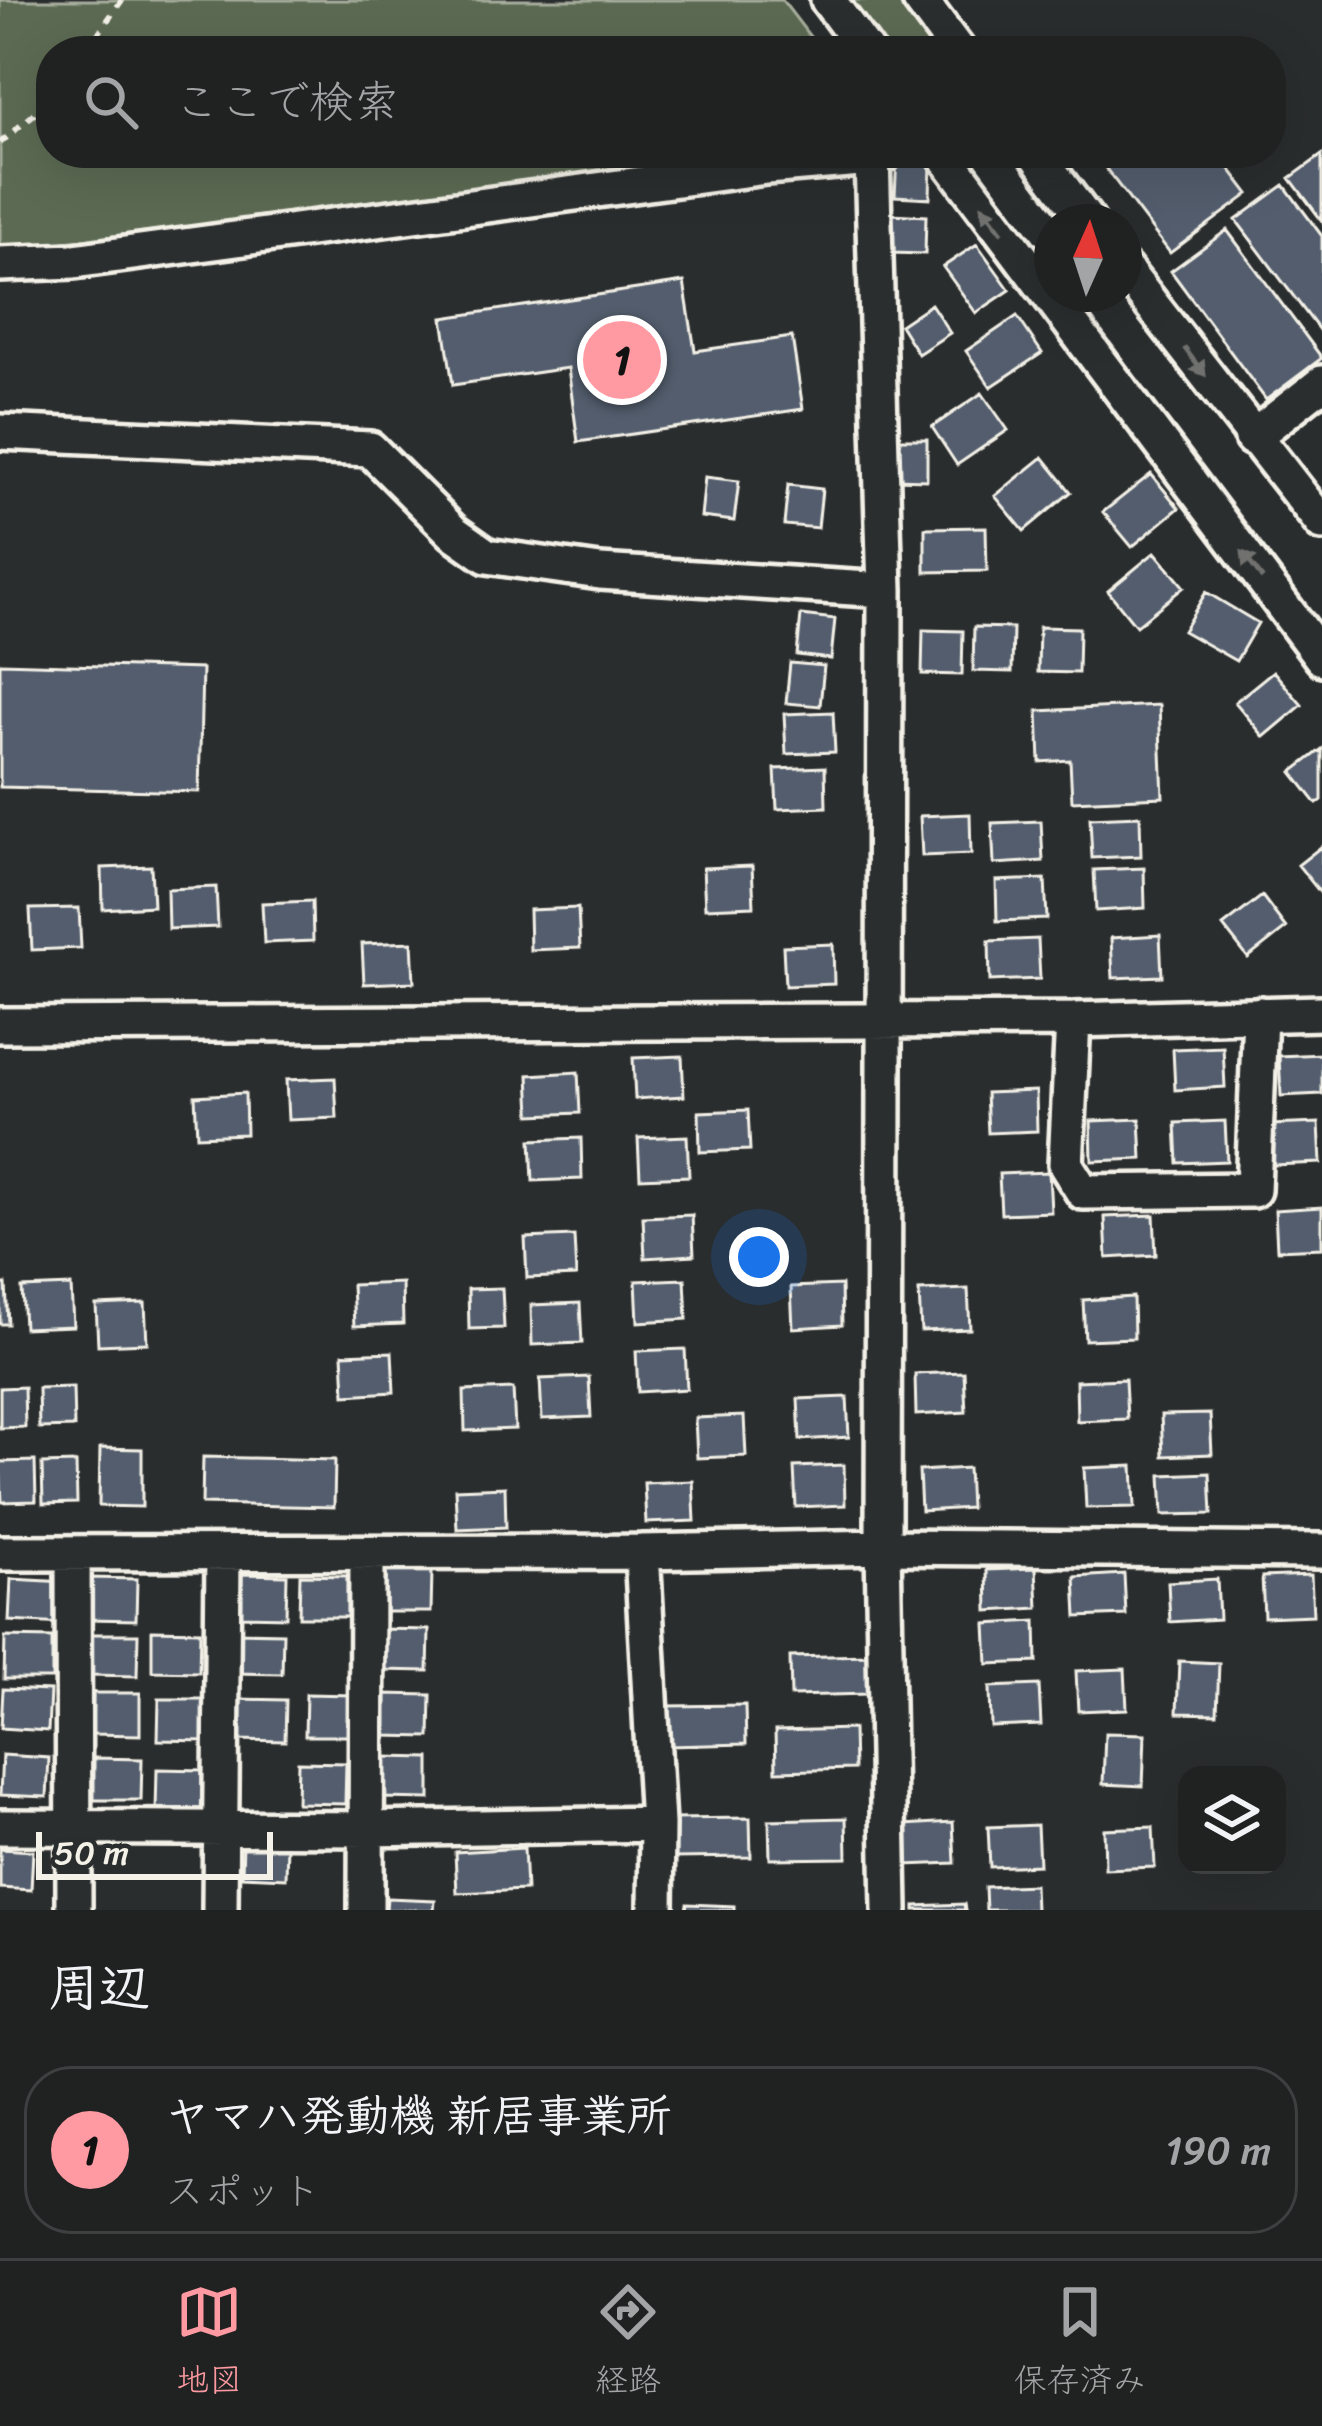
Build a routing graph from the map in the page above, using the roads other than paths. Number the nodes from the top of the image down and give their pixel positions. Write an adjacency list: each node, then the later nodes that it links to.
1 (828, 0): 3 (street)
2 (920, 0): 4 (street)
3 (855, 36)
4 (947, 36)
5 (751, 168): 10 (street)
6 (879, 168): 16 (street)
7 (954, 168): 17 (street, one-way to 7)
8 (1047, 168): 9 (street)
9 (1074, 204)
10 (0, 265)
11 (1142, 293): 14 (street, one-way to 14)
12 (1322, 383): 14 (street)
13 (0, 431): 16 (street)
14 (1252, 438): 15 (street)
15 (1322, 523)
16 (885, 590): 20 (street)
17 (1322, 658)
18 (1322, 1013): 19 (street)
19 (1260, 1014): 21 (street); 21 (street)
20 (885, 1019): 21 (street); 22 (street); 23 (street)
21 (1073, 1020)
22 (0, 1025)
23 (883, 1546): 24 (street); 25 (street); 39 (street)
24 (643, 1552): 29 (street); 30 (street)
25 (1322, 1552)
26 (0, 1553): 28 (street)
27 (223, 1553): 28 (street); 29 (street); 31 (street)
28 (74, 1554): 33 (street)
29 (367, 1554): 34 (street)
30 (657, 1824): 34 (street); 38 (street)
31 (221, 1825): 33 (street); 34 (street); 36 (street)
32 (0, 1827): 33 (street)
33 (74, 1827): 35 (street)
34 (367, 1828): 37 (street)
35 (74, 1910)
36 (220, 1910)
37 (366, 1910)
38 (656, 1910)
39 (890, 1910)

